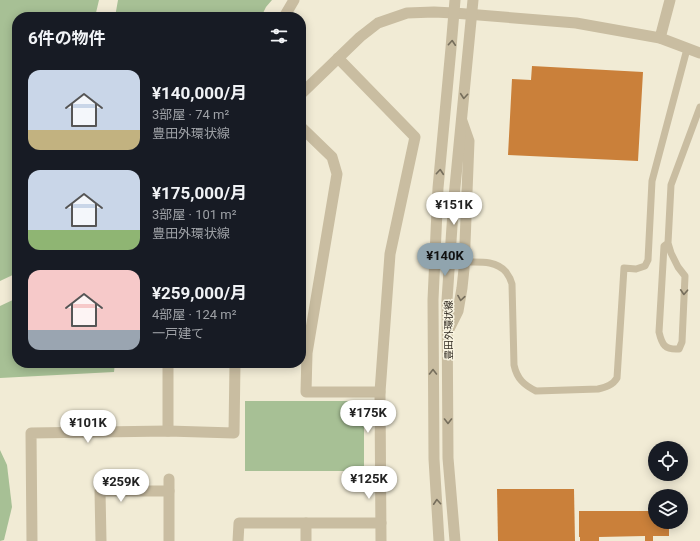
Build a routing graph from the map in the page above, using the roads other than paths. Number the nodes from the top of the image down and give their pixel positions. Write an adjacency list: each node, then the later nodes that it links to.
1 (294, 0): 5 (street)
2 (455, 0): 6 (street, 豊田外環状線)
3 (473, 0): 7 (street, 豊田外環状線)
4 (670, 0): 8 (street)
5 (287, 12)
6 (454, 13): 7 (street); 11 (street); 33 (street, 豊田外環状線, one-way to 6)
7 (472, 15): 8 (street); 14 (street, 豊田外環状線, one-way to 14)
8 (660, 38): 9 (street)
9 (687, 49): 10 (street); 17 (lane)
10 (700, 53)
11 (338, 58): 12 (street); 21 (street)
12 (306, 89)
13 (700, 107): 16 (lane)
14 (462, 121): 17 (street); 18 (street, 豊田外環状線)
15 (306, 132): 21 (street)
16 (668, 243): 16 (lane, one-way to 16)
17 (464, 262): 18 (street, one-way to 18)
18 (448, 331): 34 (street, 豊田外環状線, one-way to 34)
19 (168, 368): 22 (street)
20 (235, 368): 22 (street)
21 (380, 392): 26 (street)
22 (168, 431): 27 (street)
23 (168, 479): 24 (street)
24 (169, 491): 28 (street); 29 (street)
25 (306, 523): 26 (street); 30 (street); 31 (street)
26 (381, 523): 32 (street)
27 (32, 541)
28 (100, 541)
29 (169, 541)
30 (238, 541)
31 (306, 541)
32 (381, 541)
33 (439, 541)
34 (455, 541)

